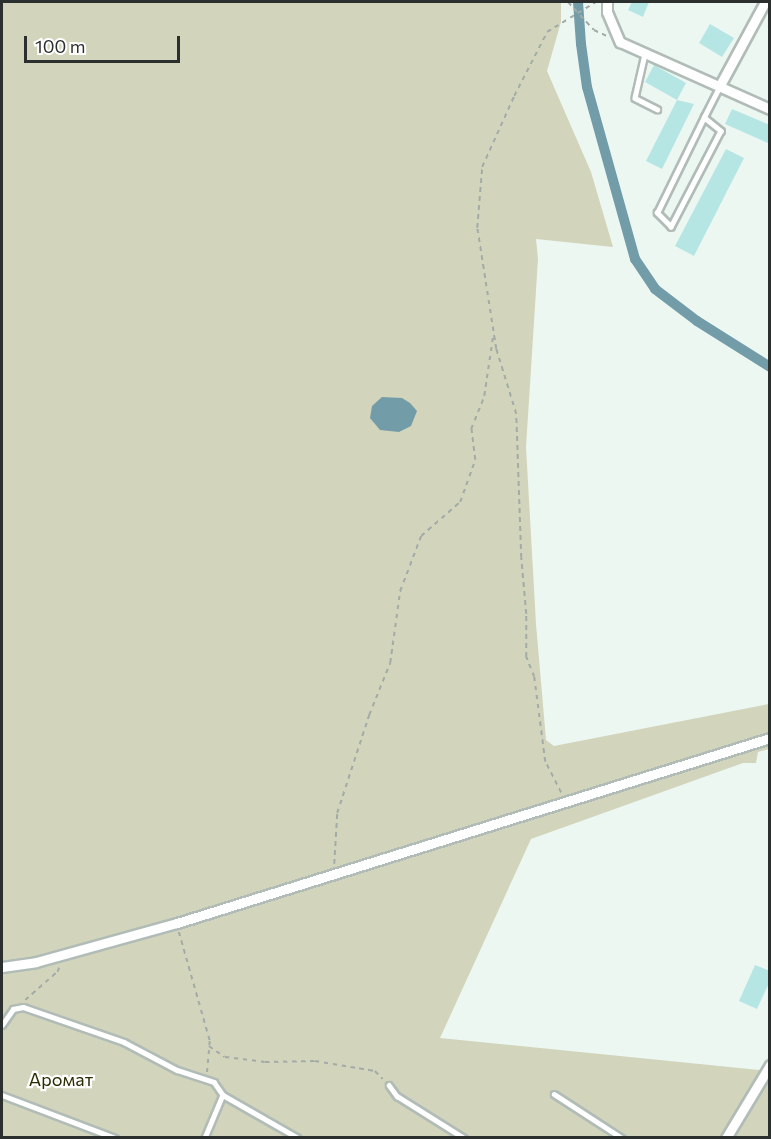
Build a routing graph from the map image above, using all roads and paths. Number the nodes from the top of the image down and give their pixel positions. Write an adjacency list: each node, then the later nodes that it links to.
1 (567, 2): 5 (path)
2 (596, 2): 5 (path)
3 (607, 2): 6 (street)
4 (765, 2): 8 (street)
5 (579, 14): 6 (path); 12 (path)
6 (620, 42): 7 (street)
7 (645, 54): 8 (street); 9 (lane)
8 (719, 87): 10 (street); 11 (lane)
9 (657, 109)
10 (770, 109)
11 (704, 117): 11 (lane)
12 (494, 332): 14 (path); 15 (path)
13 (770, 738): 14 (street)
14 (564, 800): 15 (street)
15 (333, 873): 16 (street)
16 (177, 922): 17 (street); 21 (path)
17 (67, 954): 18 (street); 19 (path)
18 (2, 967)
19 (13, 1009): 20 (lane); 23 (lane)
20 (2, 1025)
21 (209, 1046): 23 (path); 24 (path)
22 (770, 1065): 33 (street)
23 (206, 1079): 27 (lane)
24 (389, 1085): 31 (lane)
25 (554, 1094): 32 (lane)
26 (2, 1095): 28 (lane)
27 (223, 1095): 29 (lane); 30 (lane)
28 (115, 1137)
29 (205, 1137)
30 (298, 1137)
31 (464, 1137)
32 (622, 1137)
33 (726, 1137)

